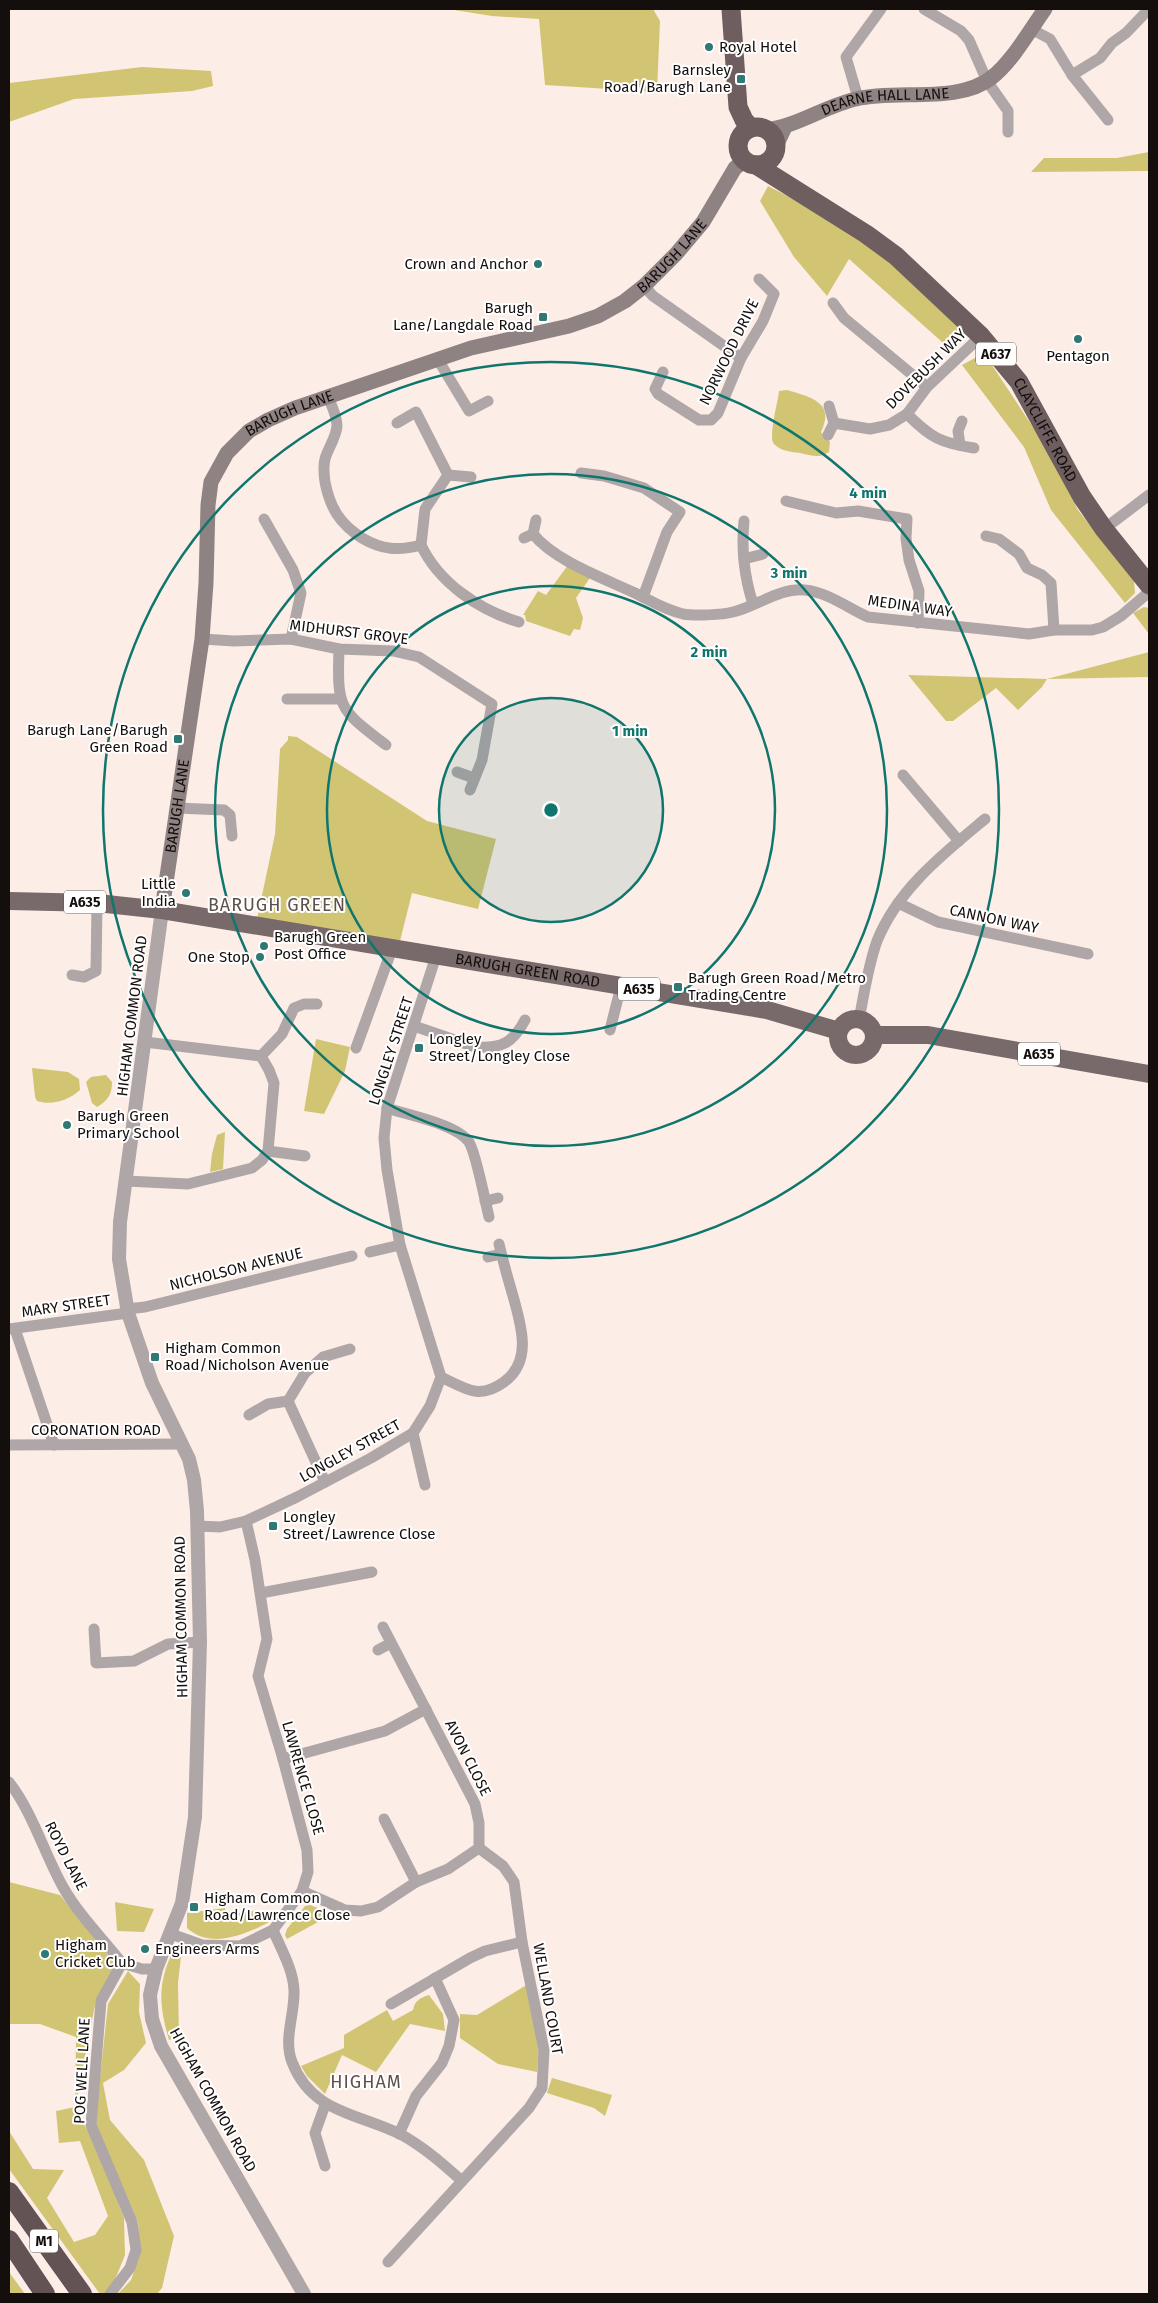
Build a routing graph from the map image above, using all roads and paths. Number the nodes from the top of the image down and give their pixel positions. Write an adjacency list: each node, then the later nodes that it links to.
1 (881, 9): 9 (street)
2 (924, 9): 8 (street)
3 (1045, 9): 6 (main road, DEARNE HALL LANE)
4 (1149, 9): 7 (street)
5 (733, 11): 12 (highway, A637)
6 (1031, 29): 7 (street); 8 (main road, DEARNE HALL LANE)
7 (1072, 75): 10 (street)
8 (987, 81): 9 (main road, DEARNE HALL LANE); 11 (street)
9 (858, 98): 12 (main road, DEARNE HALL LANE)
10 (1108, 120)
11 (1008, 132)
12 (761, 145): 14 (main road, BARUGH LANE); 16 (highway, CLAYCLIFFE ROAD / A637)
13 (759, 279): 18 (street, NORWOOD DRIVE)
14 (644, 286): 17 (main road, BARUGH LANE); 18 (street)
15 (833, 303): 20 (street)
16 (981, 336): 20 (street, DOVEBUSH WAY); 39 (highway, CLAYCLIFFE ROAD / A637)
17 (437, 358): 21 (main road, BARUGH LANE); 22 (street)
18 (741, 358): 19 (street, NORWOOD DRIVE)
19 (663, 372)
20 (927, 387): 24 (street, DOVEBUSH WAY)
21 (328, 397): 41 (street); 52 (main road, BARUGH LANE)
22 (488, 401)
23 (830, 406): 25 (street)
24 (906, 414): 25 (street, DOVEBUSH WAY); 29 (street)
25 (834, 422): 28 (street)
26 (962, 422): 29 (street)
27 (397, 423): 32 (street)
28 (828, 434)
29 (960, 446): 30 (street)
30 (974, 448)
31 (582, 473): 46 (street)
32 (448, 475): 33 (street); 41 (street)
33 (470, 477)
34 (1149, 495): 39 (street)
35 (786, 501): 49 (street)
36 (264, 519): 51 (street)
37 (536, 520): 46 (street, MEDINA WAY)
38 (744, 521): 43 (street)
39 (1104, 529): 44 (highway, CLAYCLIFFE ROAD / A637)
40 (986, 536): 50 (street)
41 (421, 545): 48 (street)
42 (763, 554): 43 (street)
43 (744, 559): 47 (street)
44 (1149, 584)
45 (1149, 592): 50 (street, MEDINA WAY)
46 (643, 596): 47 (street, MEDINA WAY)
47 (753, 604): 49 (street, MEDINA WAY)
48 (519, 622)
49 (918, 623): 50 (street, MEDINA WAY)
50 (1054, 630)
51 (291, 638): 52 (street, MIDHURST GROVE); 53 (street, MIDHURST GROVE)
52 (202, 639): 61 (main road, BARUGH LANE)
53 (339, 649): 55 (street); 59 (street, MIDHURST GROVE)
54 (287, 698): 55 (street)
55 (340, 700): 56 (street)
56 (386, 746)
57 (457, 772): 59 (street)
58 (903, 775): 64 (street)
59 (474, 778): 60 (street, MIDHURST GROVE)
60 (470, 790)
61 (176, 808): 63 (street); 68 (main road, BARUGH LANE)
62 (985, 819): 64 (street)
63 (232, 836)
64 (959, 841): 67 (street)
65 (9, 901): 66 (main road, A635)
66 (97, 902): 68 (main road, A635); 72 (street)
67 (898, 903): 70 (street, CANNON WAY); 76 (street)
68 (162, 910): 69 (main road, BARUGH GREEN ROAD / A635); 81 (street, HIGHAM COMMON ROAD)
69 (392, 949): 71 (main road, BARUGH GREEN ROAD / A635); 82 (street)
70 (1088, 954)
71 (436, 956): 73 (main road, BARUGH GREEN ROAD / A635); 77 (street, LONGLEY STREET)
72 (72, 976)
73 (621, 986): 78 (street); 79 (main road, BARUGH GREEN ROAD / A635)
74 (317, 1004): 83 (street)
75 (525, 1020): 77 (street)
76 (859, 1020): 79 (main road); 80 (main road)
77 (414, 1026): 85 (street, LONGLEY STREET)
78 (610, 1030)
79 (839, 1030): 80 (main road)
80 (874, 1035): 84 (main road, A635)
81 (145, 1042): 83 (street); 88 (street, HIGHAM COMMON ROAD)
82 (356, 1048)
83 (261, 1056): 86 (street)
84 (1149, 1074)
85 (387, 1108): 90 (street); 92 (street, LONGLEY STREET)
86 (268, 1151): 87 (street); 88 (street)
87 (305, 1156)
88 (126, 1181): 96 (street, HIGHAM COMMON ROAD)
89 (498, 1198): 90 (street)
90 (485, 1202): 91 (street)
91 (489, 1217)
92 (400, 1245): 93 (street); 99 (street, LONGLEY STREET)
93 (370, 1252)
94 (352, 1256): 96 (street, NICHOLSON AVENUE)
95 (488, 1257): 99 (street)
96 (128, 1311): 97 (street, MARY STREET); 103 (street, HIGHAM COMMON ROAD)
97 (12, 1329): 105 (street)
98 (350, 1349): 100 (street)
99 (441, 1377): 102 (street, LONGLEY STREET)
100 (288, 1401): 101 (street); 106 (street)
101 (249, 1415)
102 (413, 1433): 106 (street, LONGLEY STREET); 107 (street)
103 (183, 1444): 105 (street, CORONATION ROAD); 109 (street, HIGHAM COMMON ROAD)
104 (9, 1445): 105 (street, CORONATION ROAD)
105 (54, 1445)
106 (325, 1482): 108 (street, LONGLEY STREET)
107 (425, 1485)
108 (246, 1521): 109 (street, LONGLEY STREET); 111 (street, LAWRENCE CLOSE)
109 (197, 1526): 114 (street, HIGHAM COMMON ROAD)
110 (372, 1572): 111 (street)
111 (261, 1593): 118 (street, LAWRENCE CLOSE)
112 (383, 1627): 115 (street, AVON CLOSE)
113 (94, 1629): 114 (street)
114 (200, 1642): 125 (street, HIGHAM COMMON ROAD)
115 (391, 1643): 116 (street); 117 (street, AVON CLOSE)
116 (378, 1650)
117 (426, 1709): 118 (street); 121 (street, AVON CLOSE)
118 (283, 1759): 123 (street, LAWRENCE CLOSE)
119 (9, 1782): 127 (street, ROYD LANE)
120 (384, 1819): 122 (street)
121 (479, 1848): 122 (street); 126 (street, WELLAND COURT)
122 (416, 1882): 123 (street)
123 (302, 1890): 124 (street, LAWRENCE CLOSE)
124 (273, 1930): 125 (street, LAWRENCE CLOSE); 131 (street)
125 (171, 1934): 128 (street, HIGHAM COMMON ROAD)
126 (522, 1942): 129 (street); 134 (street, WELLAND COURT)
127 (122, 1963): 128 (street); 140 (street, POG WELL LANE)
128 (156, 1969): 141 (street, HIGHAM COMMON ROAD)
129 (435, 1978): 130 (street); 132 (street)
130 (391, 2004)
131 (325, 2105): 132 (street); 133 (street)
132 (399, 2134): 134 (street)
133 (325, 2166)
134 (462, 2181): 137 (street, WELLAND COURT)
135 (9, 2192): 138 (highway, M1)
136 (9, 2240): 139 (highway, M1)
137 (388, 2262)
138 (80, 2292)
139 (45, 2294)
140 (110, 2294)
141 (304, 2294)

